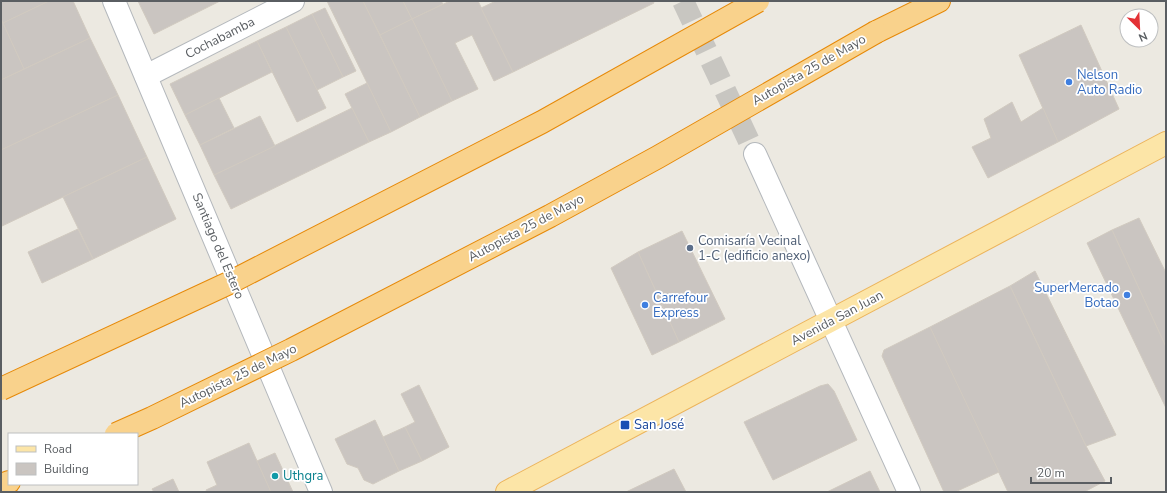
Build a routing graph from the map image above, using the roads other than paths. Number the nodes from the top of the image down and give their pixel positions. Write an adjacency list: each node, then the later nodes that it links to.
1 (114, 1): 7 (street, Santiago del Estero)
2 (293, 1): 7 (street, Cochabamba)
3 (758, 1): 11 (highway, bridge)
4 (925, 1): 6 (highway, Autopista 25 de Mayo)
5 (939, 1): 6 (highway)
6 (876, 32): 12 (highway, Autopista 25 de Mayo, bridge)
7 (146, 76): 13 (street, Santiago del Estero)
8 (1166, 143): 10 (main road, Avenida San Juan)
9 (755, 154): 10 (street)
10 (832, 321): 14 (main road, Avenida San Juan); 15 (street)
11 (1, 389)
12 (118, 433)
13 (321, 492)
14 (507, 492)
15 (910, 492)

